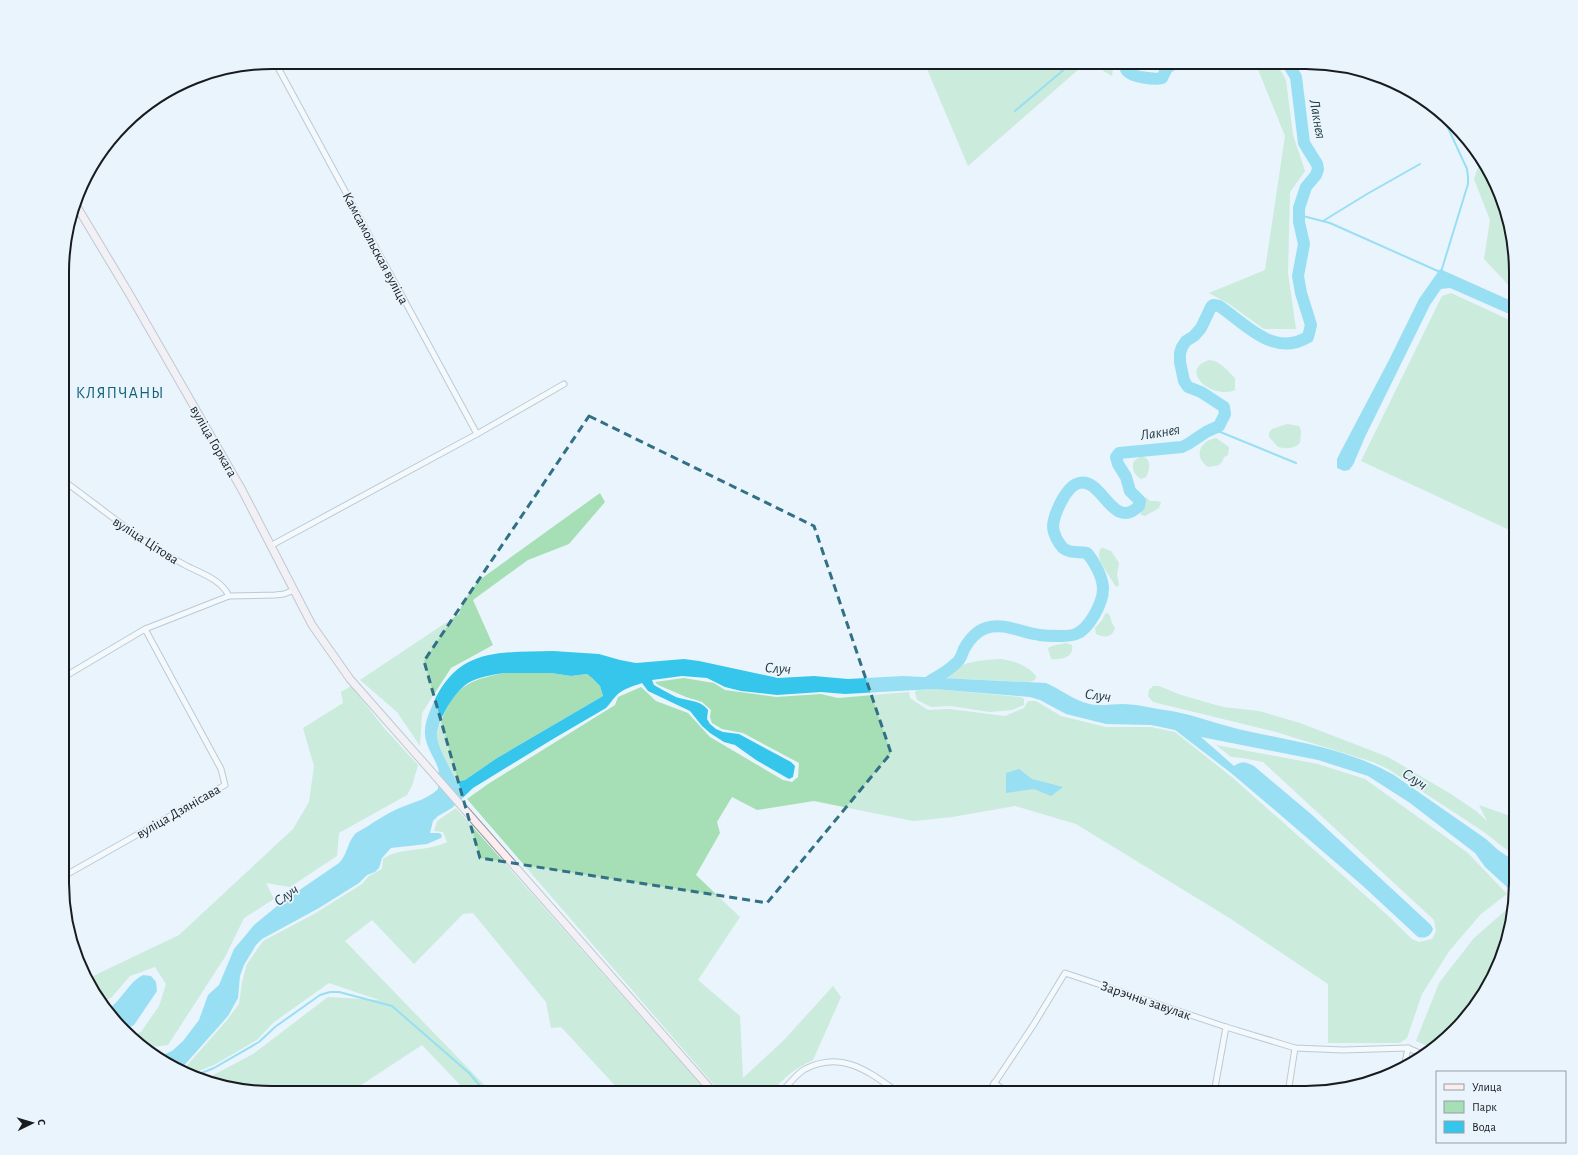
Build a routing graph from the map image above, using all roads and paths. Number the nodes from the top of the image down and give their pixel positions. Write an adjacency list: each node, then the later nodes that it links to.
1 (279, 69): 4 (street, Камсамольская вуліца)
2 (79, 210): 6 (main road, вуліца Горкага)
3 (564, 384): 4 (street)
4 (477, 434): 6 (street)
5 (69, 485): 8 (street, вуліца Цітова)
6 (272, 545): 7 (main road, вуліца Горкага)
7 (294, 590): 8 (street); 18 (main road, вуліца Горкага)
8 (229, 596): 9 (street)
9 (145, 629): 10 (street); 11 (street, вуліца Дзянісава)
10 (69, 674)
11 (69, 873)
12 (1226, 1027): 13 (street, Зарэчны завулак); 17 (street, Зарэчны завулак); 23 (street)
13 (1295, 1048): 14 (street, Зарэчны завулак); 24 (street)
14 (1408, 1048): 15 (street); 16 (street)
15 (1418, 1052)
16 (1406, 1060)
17 (994, 1083): 21 (street); 22 (street)
18 (708, 1086)
19 (787, 1086): 20 (street)
20 (887, 1086)
21 (992, 1086)
22 (998, 1086)
23 (1215, 1086)
24 (1289, 1086)

